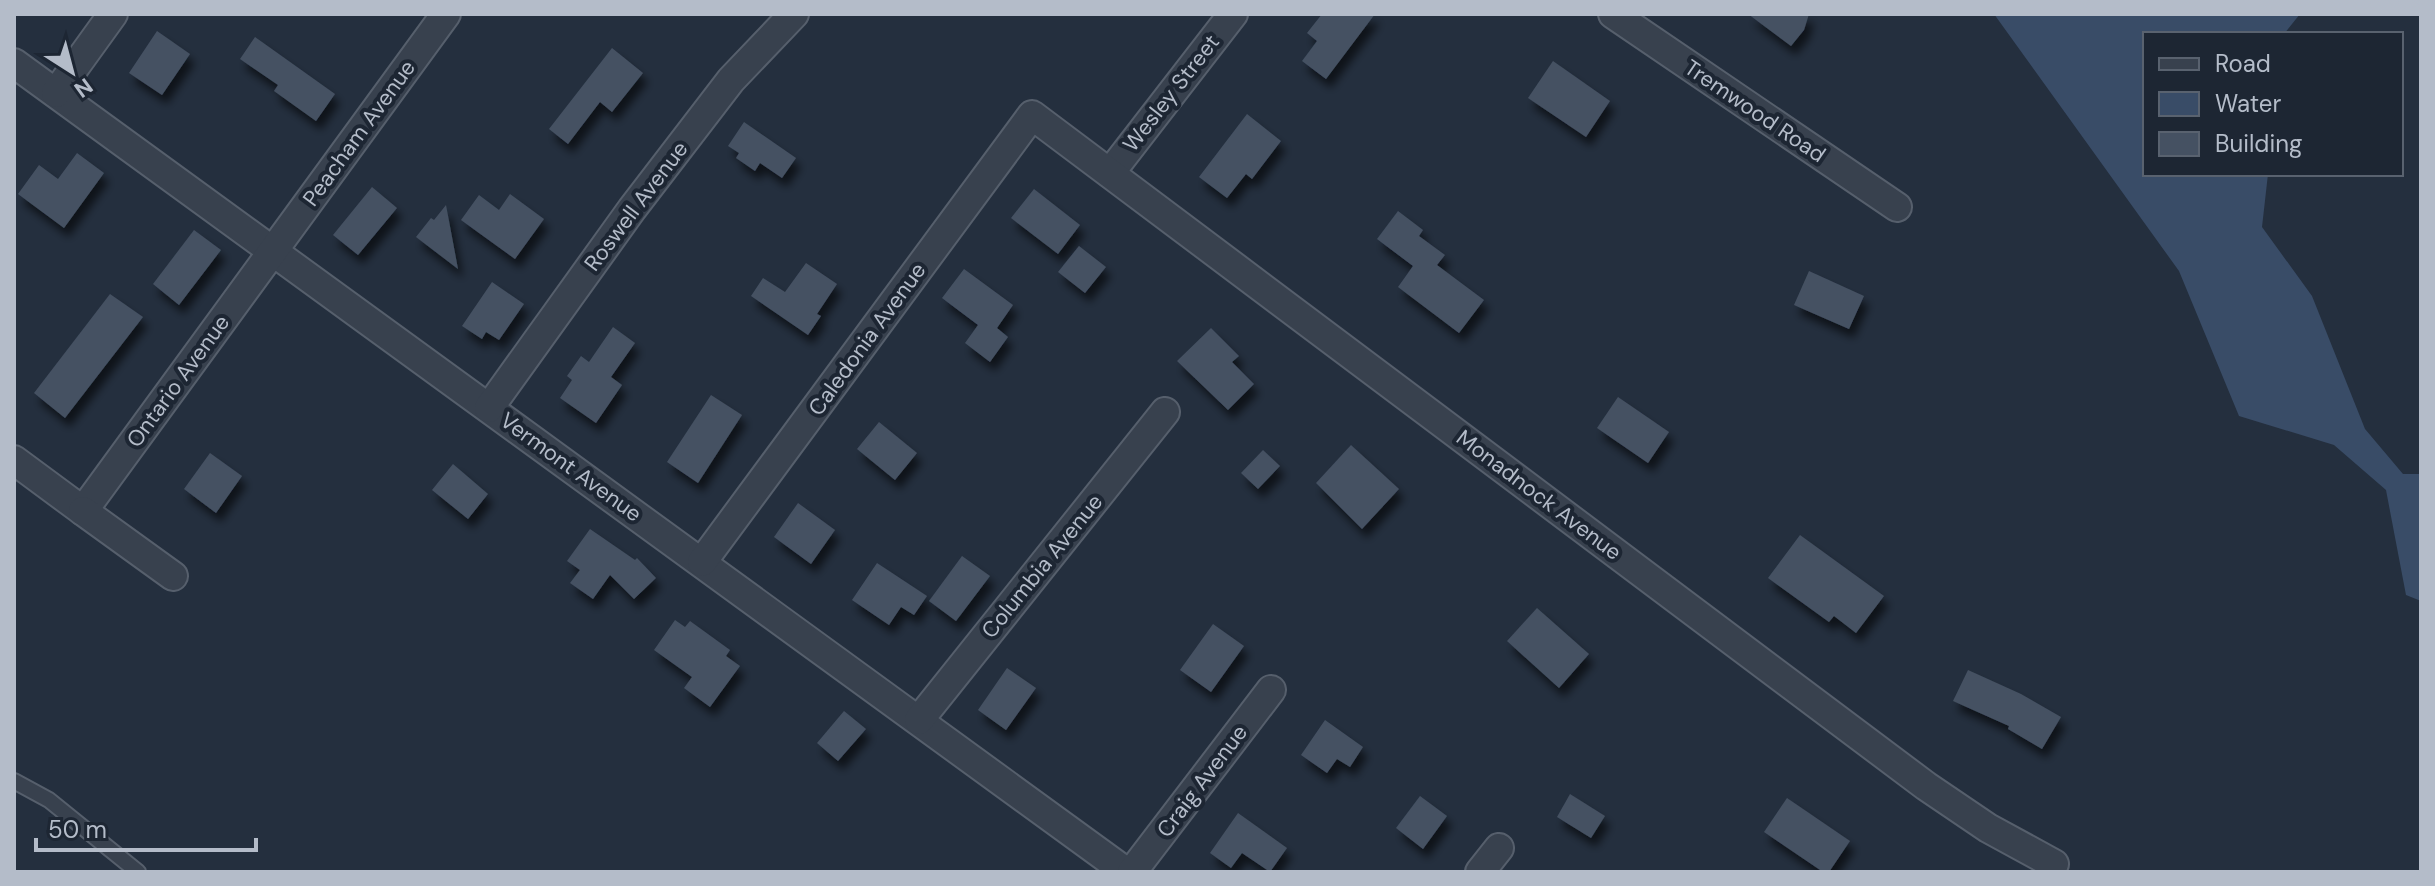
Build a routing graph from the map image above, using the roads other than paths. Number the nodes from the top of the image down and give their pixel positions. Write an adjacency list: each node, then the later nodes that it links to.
1 (113, 14): 7 (street)
2 (446, 14): 11 (street, Peacham Avenue)
3 (794, 14): 12 (street, Roswell Avenue)
4 (1233, 14): 9 (street, Wesley Street)
5 (1613, 14): 10 (street, Tremwood Road)
6 (14, 63): 7 (street, Vermont Avenue)
7 (56, 93): 11 (street, Vermont Avenue)
8 (1032, 115): 9 (street, Monadnock Avenue); 16 (street, Caledonia Avenue)
9 (1110, 173): 22 (street, Monadnock Avenue)
10 (1897, 207)
11 (273, 251): 12 (street, Vermont Avenue); 15 (street, Ontario Avenue)
12 (489, 408): 16 (street, Vermont Avenue)
13 (1165, 412): 19 (street, Columbia Avenue)
14 (14, 460): 15 (street)
15 (83, 511): 17 (street)
16 (702, 562): 19 (street, Vermont Avenue)
17 (173, 576)
18 (1271, 690): 24 (street, Craig Avenue)
19 (919, 720): 24 (street, Vermont Avenue)
20 (14, 781): 23 (lane)
21 (1499, 848): 25 (street)
22 (2054, 864)
23 (138, 872)
24 (1129, 872)
25 (1480, 872)

